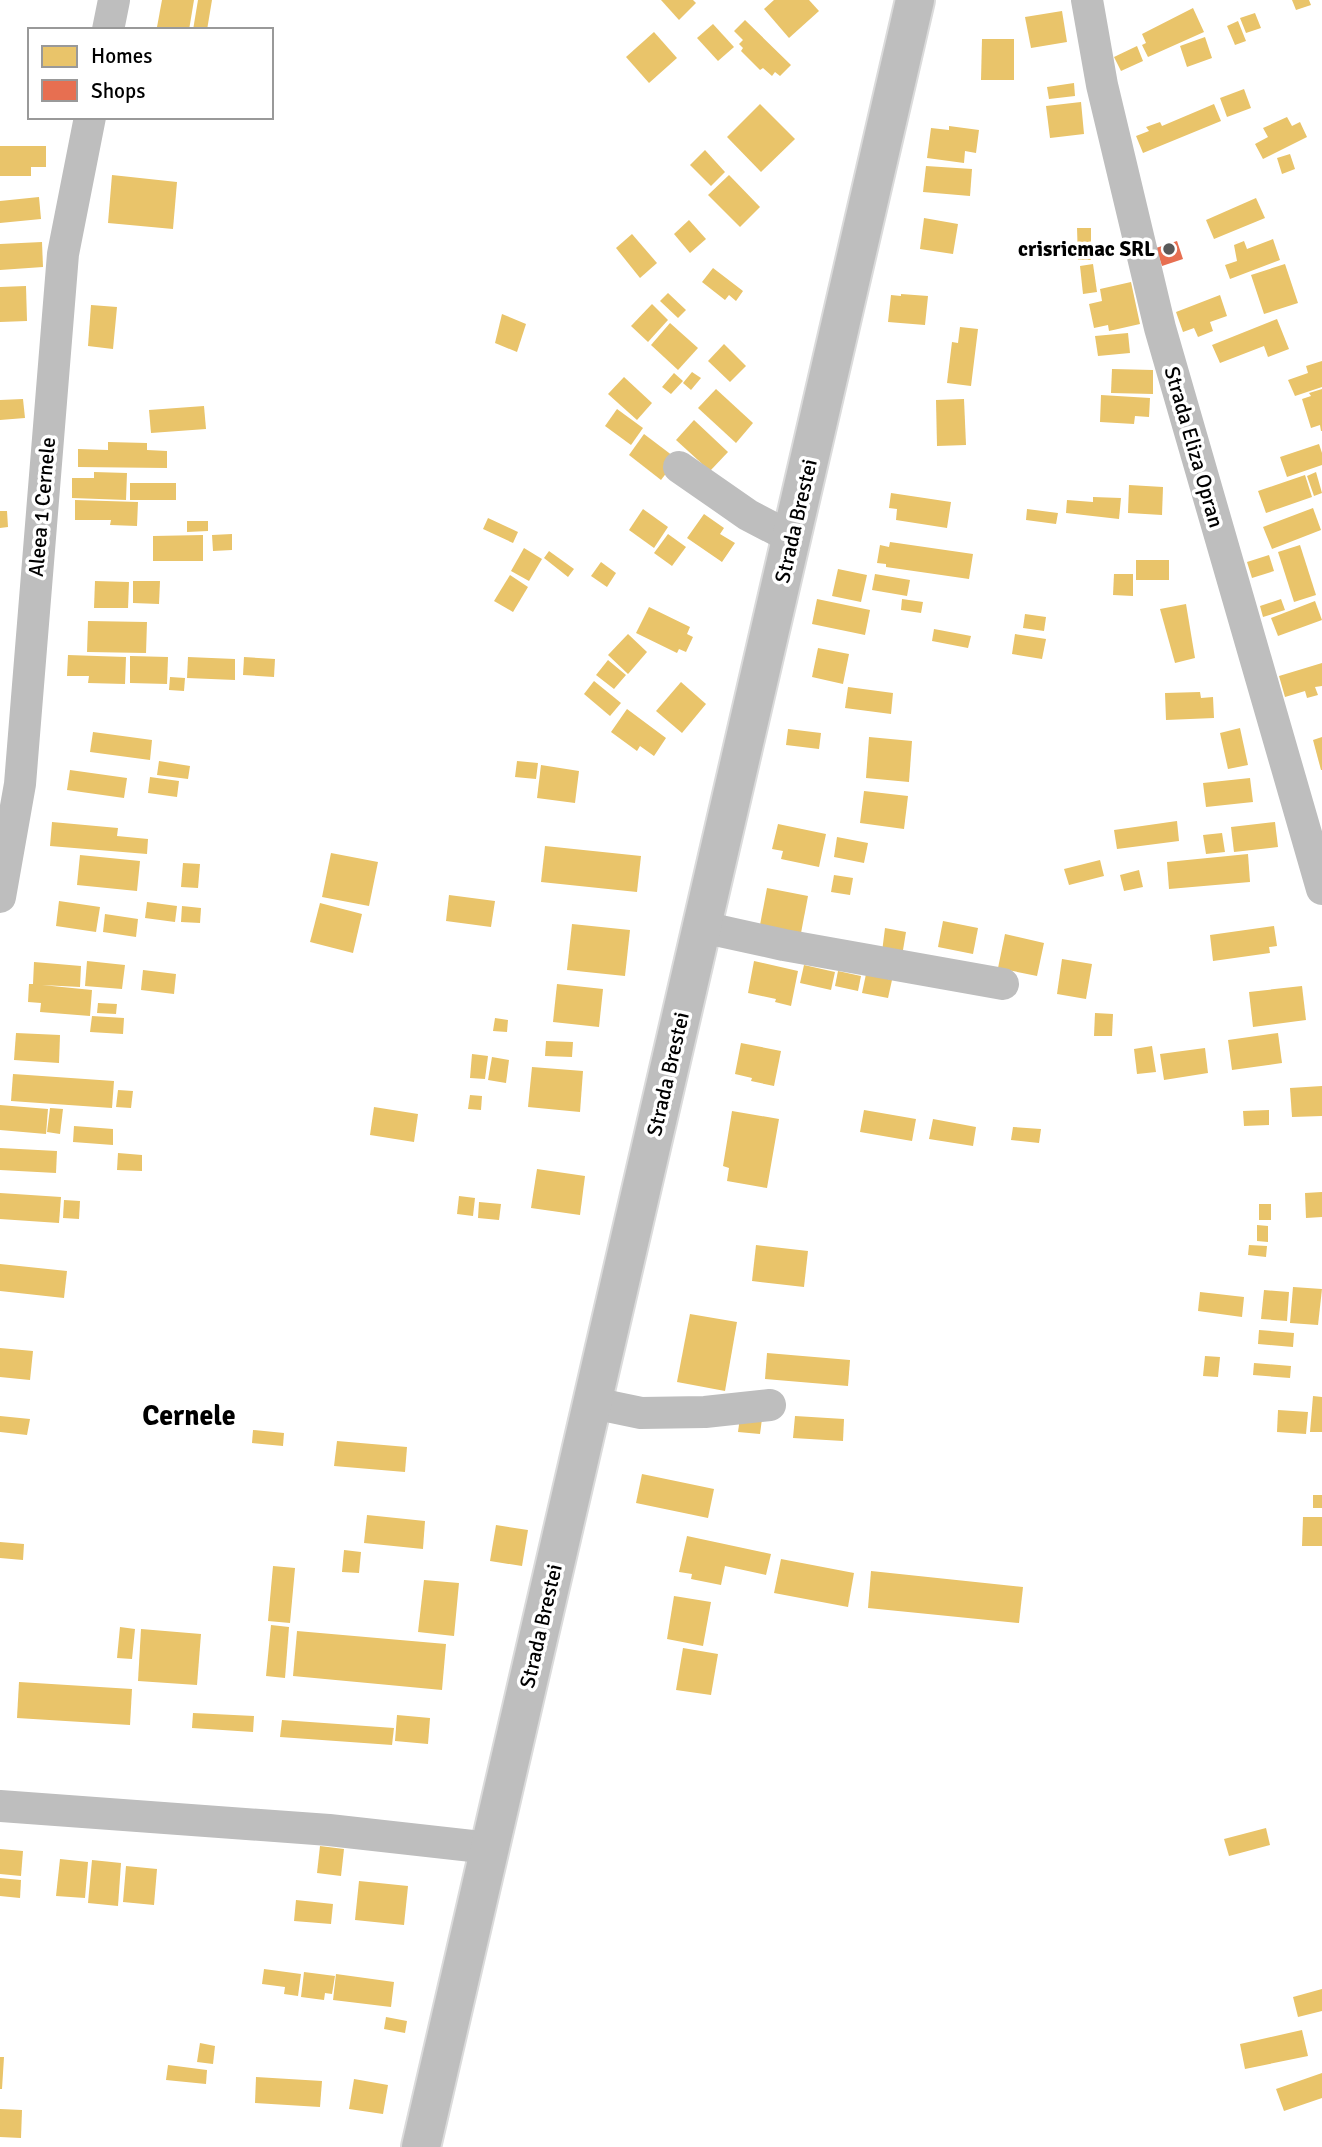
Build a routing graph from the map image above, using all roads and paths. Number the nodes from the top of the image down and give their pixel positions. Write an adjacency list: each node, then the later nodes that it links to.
1 (114, 0): 4 (street)
2 (915, 0): 7 (main road, Strada Brestei)
3 (1087, 0): 8 (street, Strada Eliza Opran)
4 (108, 28)
5 (90, 119): 9 (street, Aleea 1 Cernele)
6 (679, 467): 7 (street)
7 (792, 538): 10 (main road, Strada Brestei)
8 (1320, 872)
9 (0, 897)
10 (702, 927): 11 (street); 12 (main road, Strada Brestei)
11 (1003, 984)
12 (593, 1403): 13 (street); 15 (main road, Strada Brestei)
13 (770, 1405)
14 (0, 1806): 15 (street)
15 (490, 1847): 16 (main road, Strada Brestei)
16 (421, 2147)

